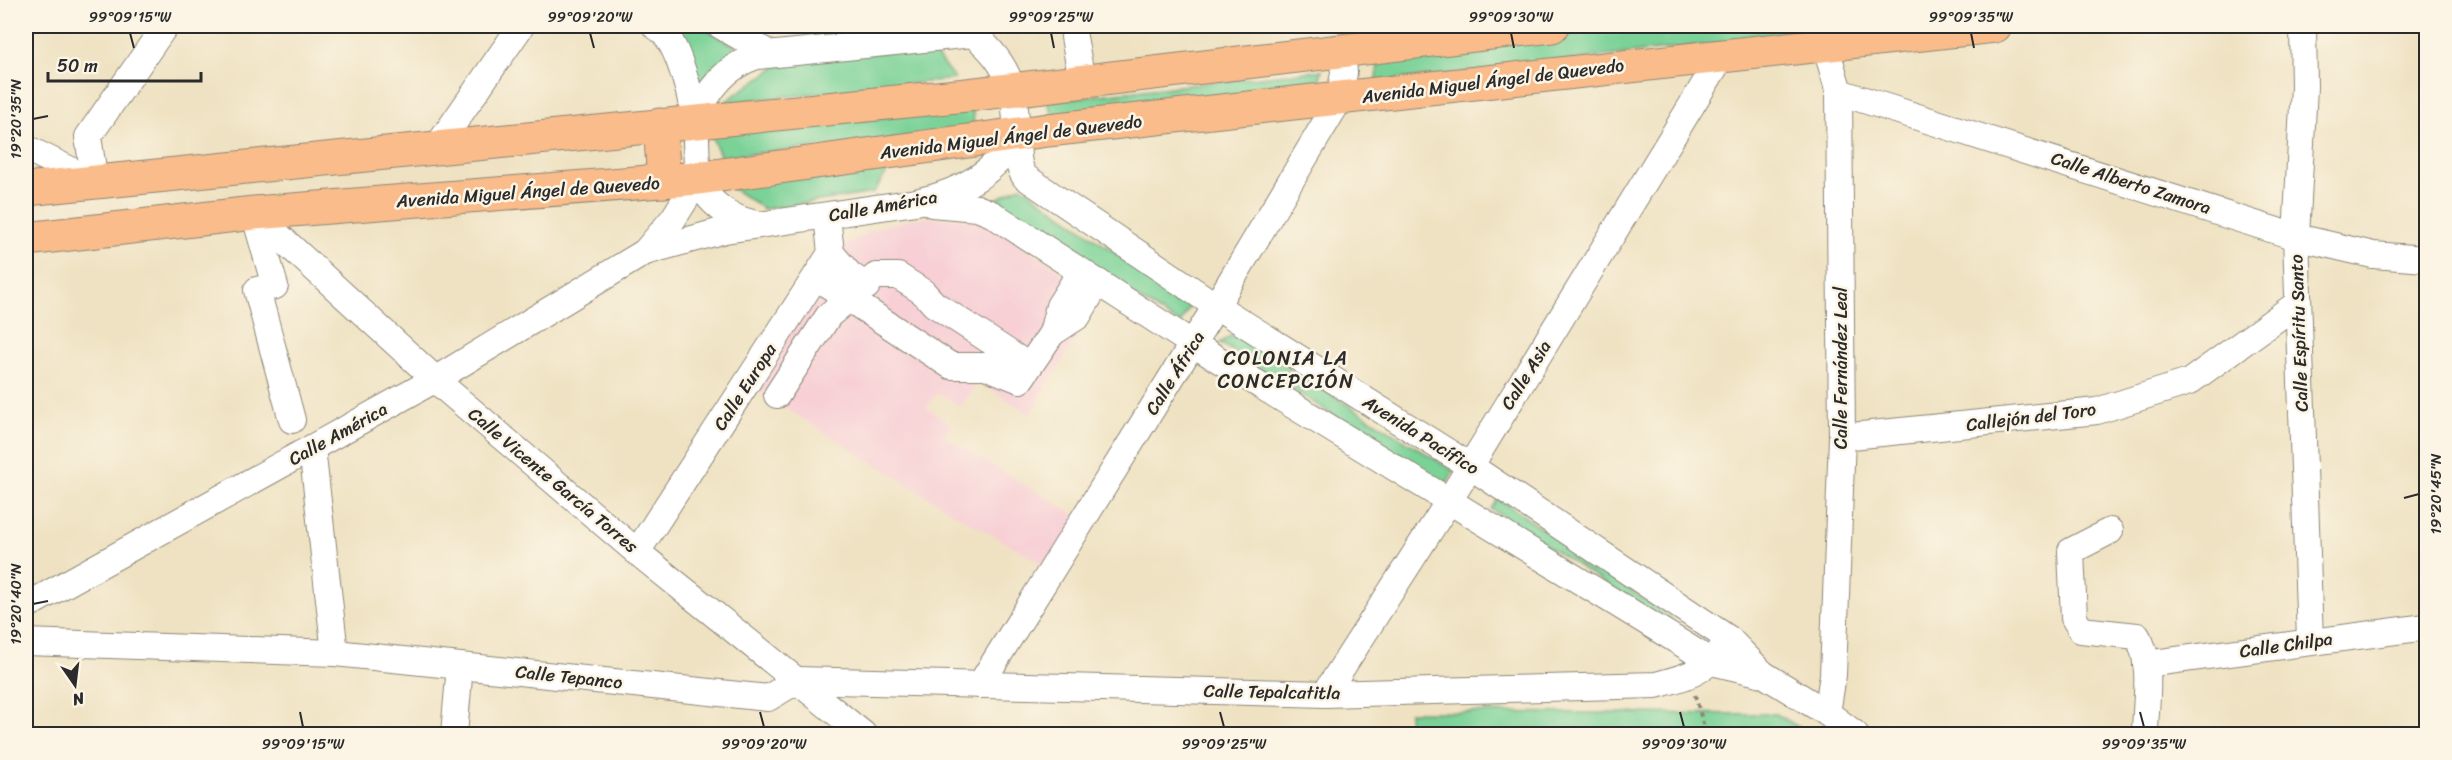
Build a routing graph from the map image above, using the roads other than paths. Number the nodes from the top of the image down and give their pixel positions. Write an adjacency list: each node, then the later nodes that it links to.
1 (165, 26): 25 (street)
2 (521, 26): 22 (street)
3 (655, 26): 18 (street)
4 (721, 26): 12 (street)
5 (1552, 26): 11 (main road)
6 (1995, 26): 9 (main road, Avenida Miguel Ángel de Quevedo)
7 (2303, 26): 31 (street, Calle Espíritu Santo)
8 (974, 30): 12 (street); 15 (street)
9 (1824, 35): 13 (main road, Avenida Miguel Ángel de Quevedo); 16 (street, Calle Fernández Leal)
10 (1074, 37): 14 (street)
11 (1342, 50): 14 (main road); 17 (street, Calle África)
12 (770, 54): 18 (street)
13 (1724, 54): 17 (main road, Avenida Miguel Ángel de Quevedo); 48 (street, Calle Asia)
14 (1082, 81): 15 (main road)
15 (1014, 90): 18 (main road); 20 (street, Avenida Pacífico)
16 (1839, 92): 31 (street, Calle Alberto Zamora); 46 (street, Calle Fernández Leal)
17 (1339, 100): 20 (main road, Avenida Miguel Ángel de Quevedo); 40 (street, Calle África)
18 (694, 122): 19 (main road); 23 (street)
19 (660, 125): 22 (main road); 24 (main road)
20 (1017, 134): 23 (main road, Avenida Miguel Ángel de Quevedo); 27 (street, Calle América); 40 (street, Avenida Pacífico)
21 (26, 148): 25 (street)
22 (435, 150): 25 (main road)
23 (699, 178): 24 (main road, Avenida Miguel Ángel de Quevedo); 30 (street, Calle América); 33 (street, Calle América)
24 (664, 181): 28 (main road, Avenida Miguel Ángel de Quevedo)
25 (95, 182): 26 (main road)
26 (26, 189)
27 (916, 202): 29 (street, Calle América); 37 (street, Avenida Pacífico)
28 (254, 213): 32 (main road, Avenida Miguel Ángel de Quevedo); 43 (street, Calle Vicente García Torres); 45 (street)
29 (827, 216): 30 (street, Calle América); 34 (street)
30 (761, 225): 33 (street, Calle América)
31 (2296, 237): 35 (street, Calle Alberto Zamora); 39 (street, Calle Espíritu Santo)
32 (26, 239)
33 (645, 252): 43 (street, Calle América)
34 (831, 254): 36 (street, Calle Europa); 38 (street)
35 (2427, 260)
36 (816, 277): 38 (street); 51 (street, Calle Europa)
37 (1089, 277): 41 (street, Avenida Pacífico); 42 (street)
38 (858, 292): 42 (street); 42 (street); 44 (street)
39 (2298, 303): 46 (street, Callejón del Toro); 55 (street, Calle Espíritu Santo)
40 (1216, 306): 41 (street, Calle África); 48 (street, Avenida Pacífico)
41 (1193, 344): 49 (street, Avenida Pacífico); 63 (street, Calle África)
42 (1029, 366)
43 (436, 379): 47 (street, Calle América); 51 (street, Calle Vicente García Torres)
44 (777, 395)
45 (292, 420)
46 (1842, 437): 65 (street, Calle Fernández Leal)
47 (312, 448): 52 (street, Calle América); 57 (street)
48 (1470, 466): 49 (street, Calle Asia); 54 (street, Avenida Pacífico)
49 (1449, 501): 58 (street, Avenida Pacífico); 64 (street, Calle Asia)
50 (2110, 531): 59 (street)
51 (637, 552): 62 (street, Calle Vicente García Torres)
52 (26, 606)
53 (2427, 627): 55 (street, Calle Chilpa)
54 (1729, 639): 58 (street, Calle Tepalcatitla); 61 (street, Avenida Pacífico)
55 (2310, 641): 59 (street, Calle Chilpa)
56 (26, 642): 57 (street, Calle Tepanco)
57 (335, 652): 60 (street, Calle Tepanco)
58 (1712, 662): 61 (street, Avenida Pacífico); 64 (street, Calle Tepalcatitla)
59 (2146, 664): 69 (street)
60 (460, 666): 62 (street, Calle Tepanco); 66 (street)
61 (1763, 674): 65 (street, Avenida Pacífico)
62 (798, 680): 63 (street, Calle Tepalcatitla); 67 (street, Calle Vicente García Torres)
63 (980, 685): 64 (street, Calle Tepalcatitla)
64 (1325, 694)
65 (1827, 713): 68 (street, Avenida Pacífico)
66 (454, 735)
67 (863, 735)
68 (1855, 735)
69 (2145, 735)

